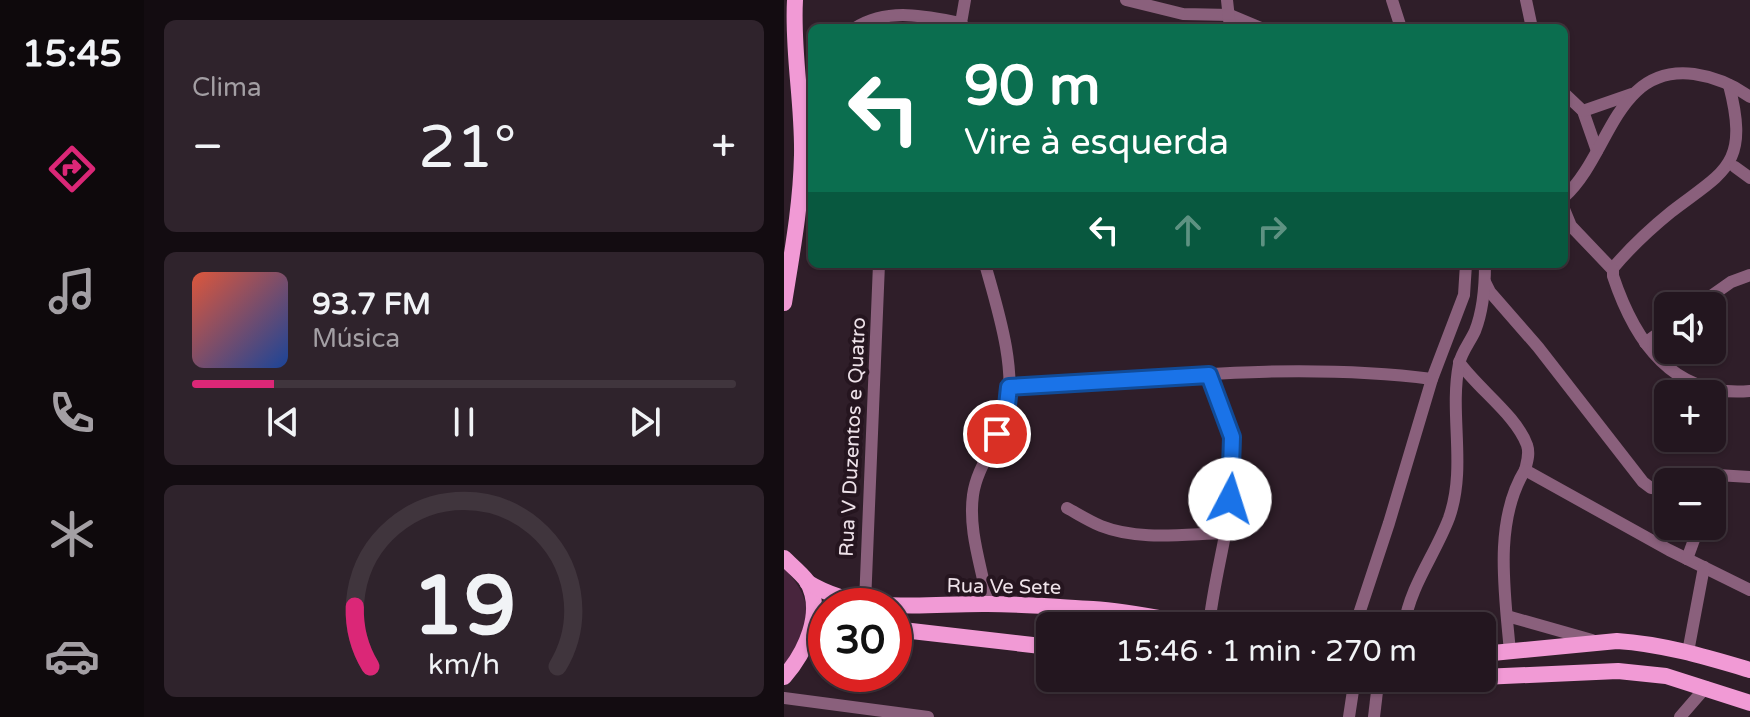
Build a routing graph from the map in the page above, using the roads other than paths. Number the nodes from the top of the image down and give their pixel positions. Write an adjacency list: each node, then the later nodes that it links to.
1 (795, 0): 7 (main road)
2 (965, 0): 11 (street)
3 (1126, 0): 8 (street)
4 (1227, 0): 8 (street)
5 (1392, 0): 12 (street)
6 (1526, 0): 13 (street)
7 (789, 22): 23 (main road)
8 (1230, 22)
9 (864, 24): 10 (street)
10 (958, 24)
11 (963, 24)
12 (1400, 24)
13 (1531, 24)
14 (1729, 85): 15 (street); 16 (street); 20 (street)
15 (1749, 93)
16 (1632, 94): 18 (street); 19 (street)
17 (1568, 97): 18 (street)
18 (1583, 111): 19 (street)
19 (1597, 151): 22 (street)
20 (1735, 167): 21 (street); 30 (street)
21 (1750, 178)
22 (1568, 194)
23 (806, 199): 25 (main road)
24 (1568, 219): 30 (street)
25 (788, 254): 34 (main road)
26 (882, 268): 54 (street, Rua V Duzentos e Quatro)
27 (986, 268): 40 (street)
28 (1466, 268): 39 (street)
29 (1485, 268): 32 (street)
30 (1613, 273): 36 (street)
31 (1750, 275): 33 (street)
32 (1485, 282): 37 (street); 45 (street)
33 (1717, 292)
34 (784, 303)
35 (1654, 336): 36 (street)
36 (1645, 343): 41 (street)
37 (1459, 362): 42 (street); 62 (street)
38 (1209, 375): 39 (street); 40 (street); 47 (street)
39 (1432, 379): 61 (street)
40 (1009, 387): 56 (street)
41 (1750, 391)
42 (1525, 470): 50 (street); 63 (street)
43 (1726, 476): 44 (street)
44 (1750, 477)
45 (1654, 488)
46 (1067, 508): 47 (street)
47 (1224, 533): 60 (street)
48 (1694, 540): 50 (street)
49 (784, 558): 52 (main road)
50 (1687, 559): 51 (street)
51 (1704, 567): 55 (street); 70 (street)
52 (807, 582): 53 (main road, Rua Ve Sete); 67 (main road)
53 (817, 588)
54 (866, 588)
55 (1750, 590)
56 (988, 604): 57 (main road, Rua Ve Sete); 59 (main road, Rua Ve Sete)
57 (946, 605): 58 (main road, Rua Ve Sete); 65 (main road)
58 (912, 606)
59 (1111, 612)
60 (1209, 612)
61 (1360, 612)
62 (1408, 612)
63 (1507, 616): 66 (street); 69 (street)
64 (912, 630): 65 (main road)
65 (942, 633): 68 (main road)
66 (1610, 642): 69 (main road); 70 (main road); 73 (main road)
67 (806, 643): 75 (main road)
68 (1036, 645)
69 (1510, 652): 71 (main road)
70 (1688, 652): 72 (main road)
71 (1496, 653)
72 (1750, 670)
73 (1618, 671): 74 (main road); 76 (main road)
74 (1496, 676)
75 (784, 677)
76 (1706, 687): 80 (main road); 84 (street)
77 (1353, 692): 82 (street)
78 (1377, 692): 83 (street)
79 (784, 698): 81 (street)
80 (1750, 703)
81 (928, 717)
82 (1349, 717)
83 (1374, 717)
84 (1680, 717)

